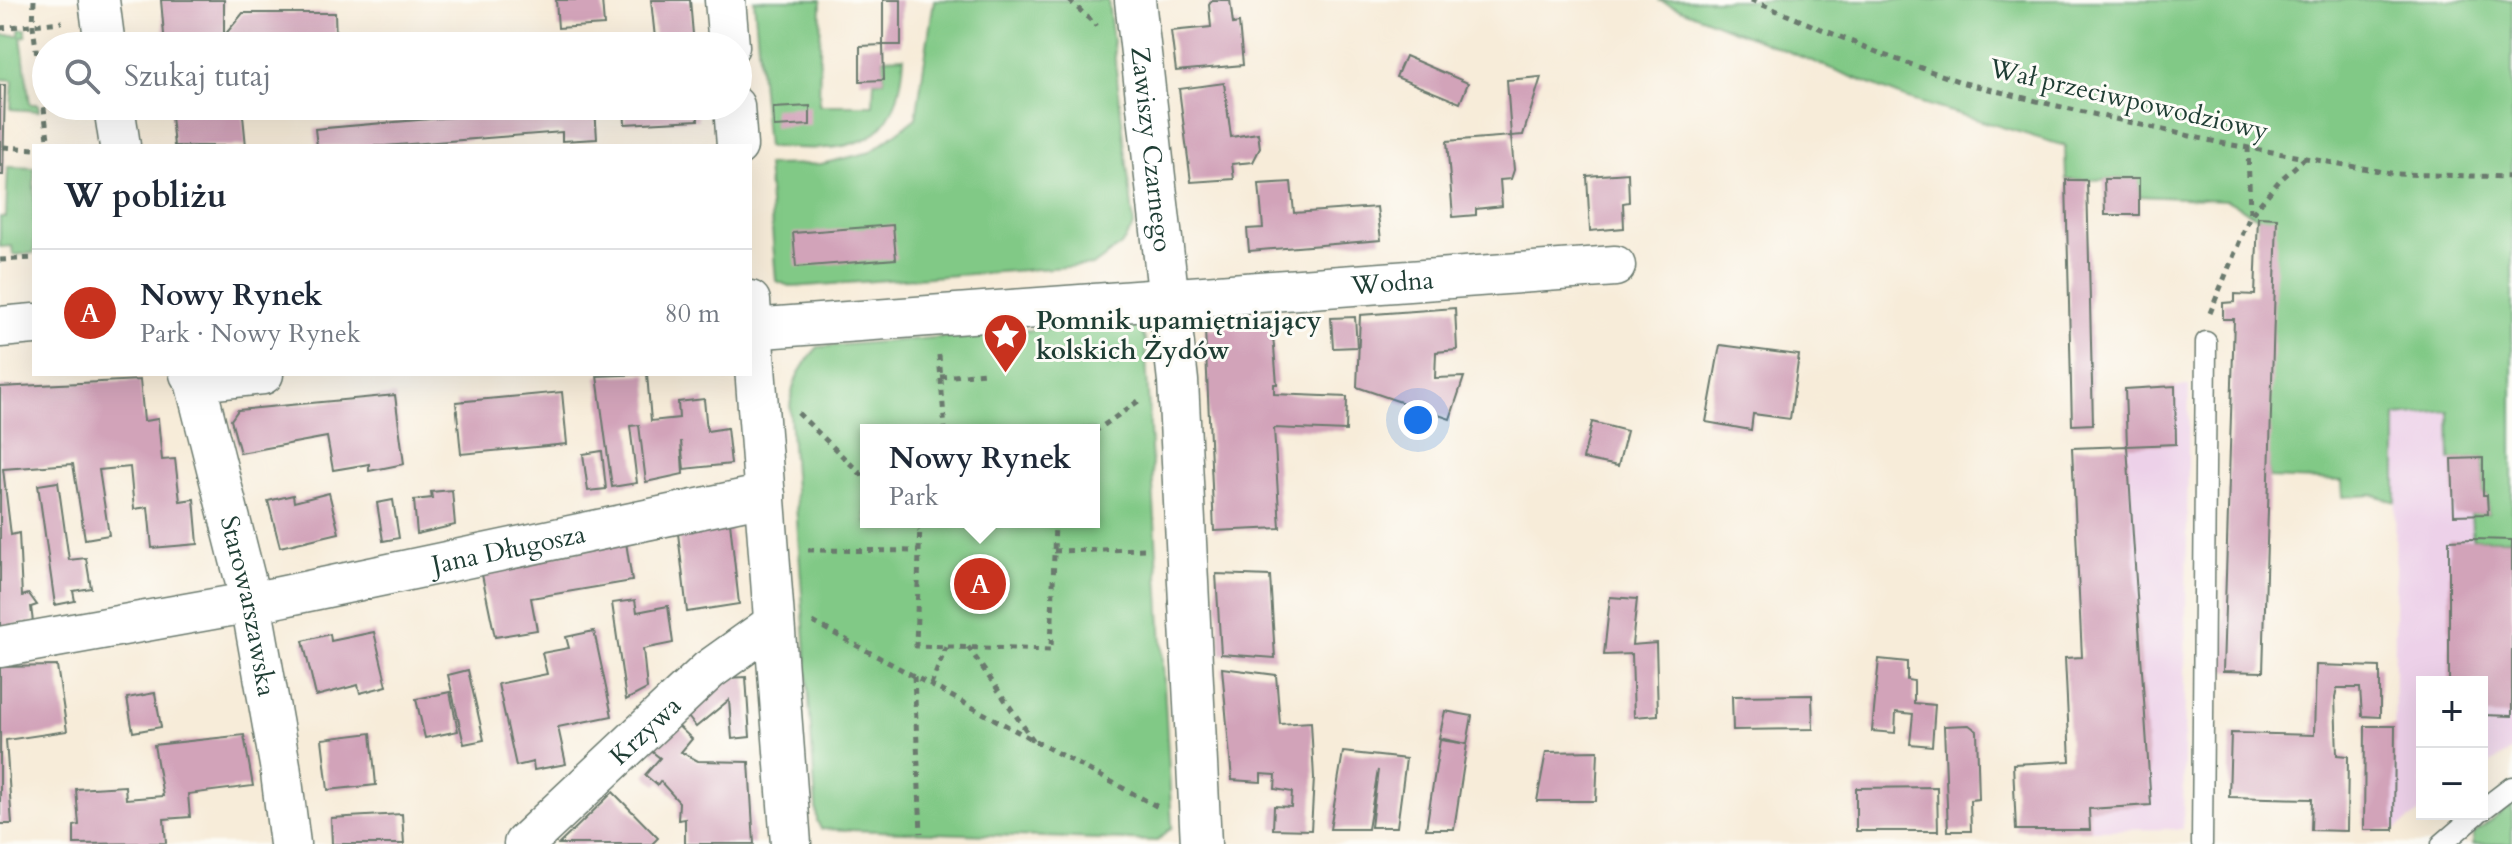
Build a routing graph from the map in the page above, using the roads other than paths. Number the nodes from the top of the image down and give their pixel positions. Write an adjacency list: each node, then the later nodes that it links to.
1 (725, 0): 5 (street)
2 (1135, 0): 11 (street, Zawiszy Czarnego)
3 (87, 10): 4 (street)
4 (98, 32)
5 (728, 32)
6 (116, 120): 8 (street)
7 (735, 120): 9 (street)
8 (120, 144)
9 (737, 144)
10 (1615, 266): 11 (street, Wodna)
11 (1170, 297): 12 (street, Wodna); 29 (street, Zawiszy Czarnego)
12 (752, 320)
13 (32, 324): 14 (street)
14 (0, 327)
15 (752, 332): 19 (street)
16 (2206, 342): 30 (lane)
17 (216, 376): 18 (street)
18 (193, 377): 20 (street, Starowarszawska)
19 (765, 495): 20 (street, Jana Długosza); 21 (street)
20 (251, 603): 22 (street, Jana Długosza); 26 (street, Starowarszawska)
21 (788, 621): 27 (street, Krzywa); 28 (street)
22 (0, 647)
23 (2512, 787): 24 (lane)
24 (2488, 805)
25 (2470, 820): 31 (lane)
26 (290, 844)
27 (524, 844)
28 (791, 844)
29 (1201, 844)
30 (2202, 844)
31 (2442, 844)

